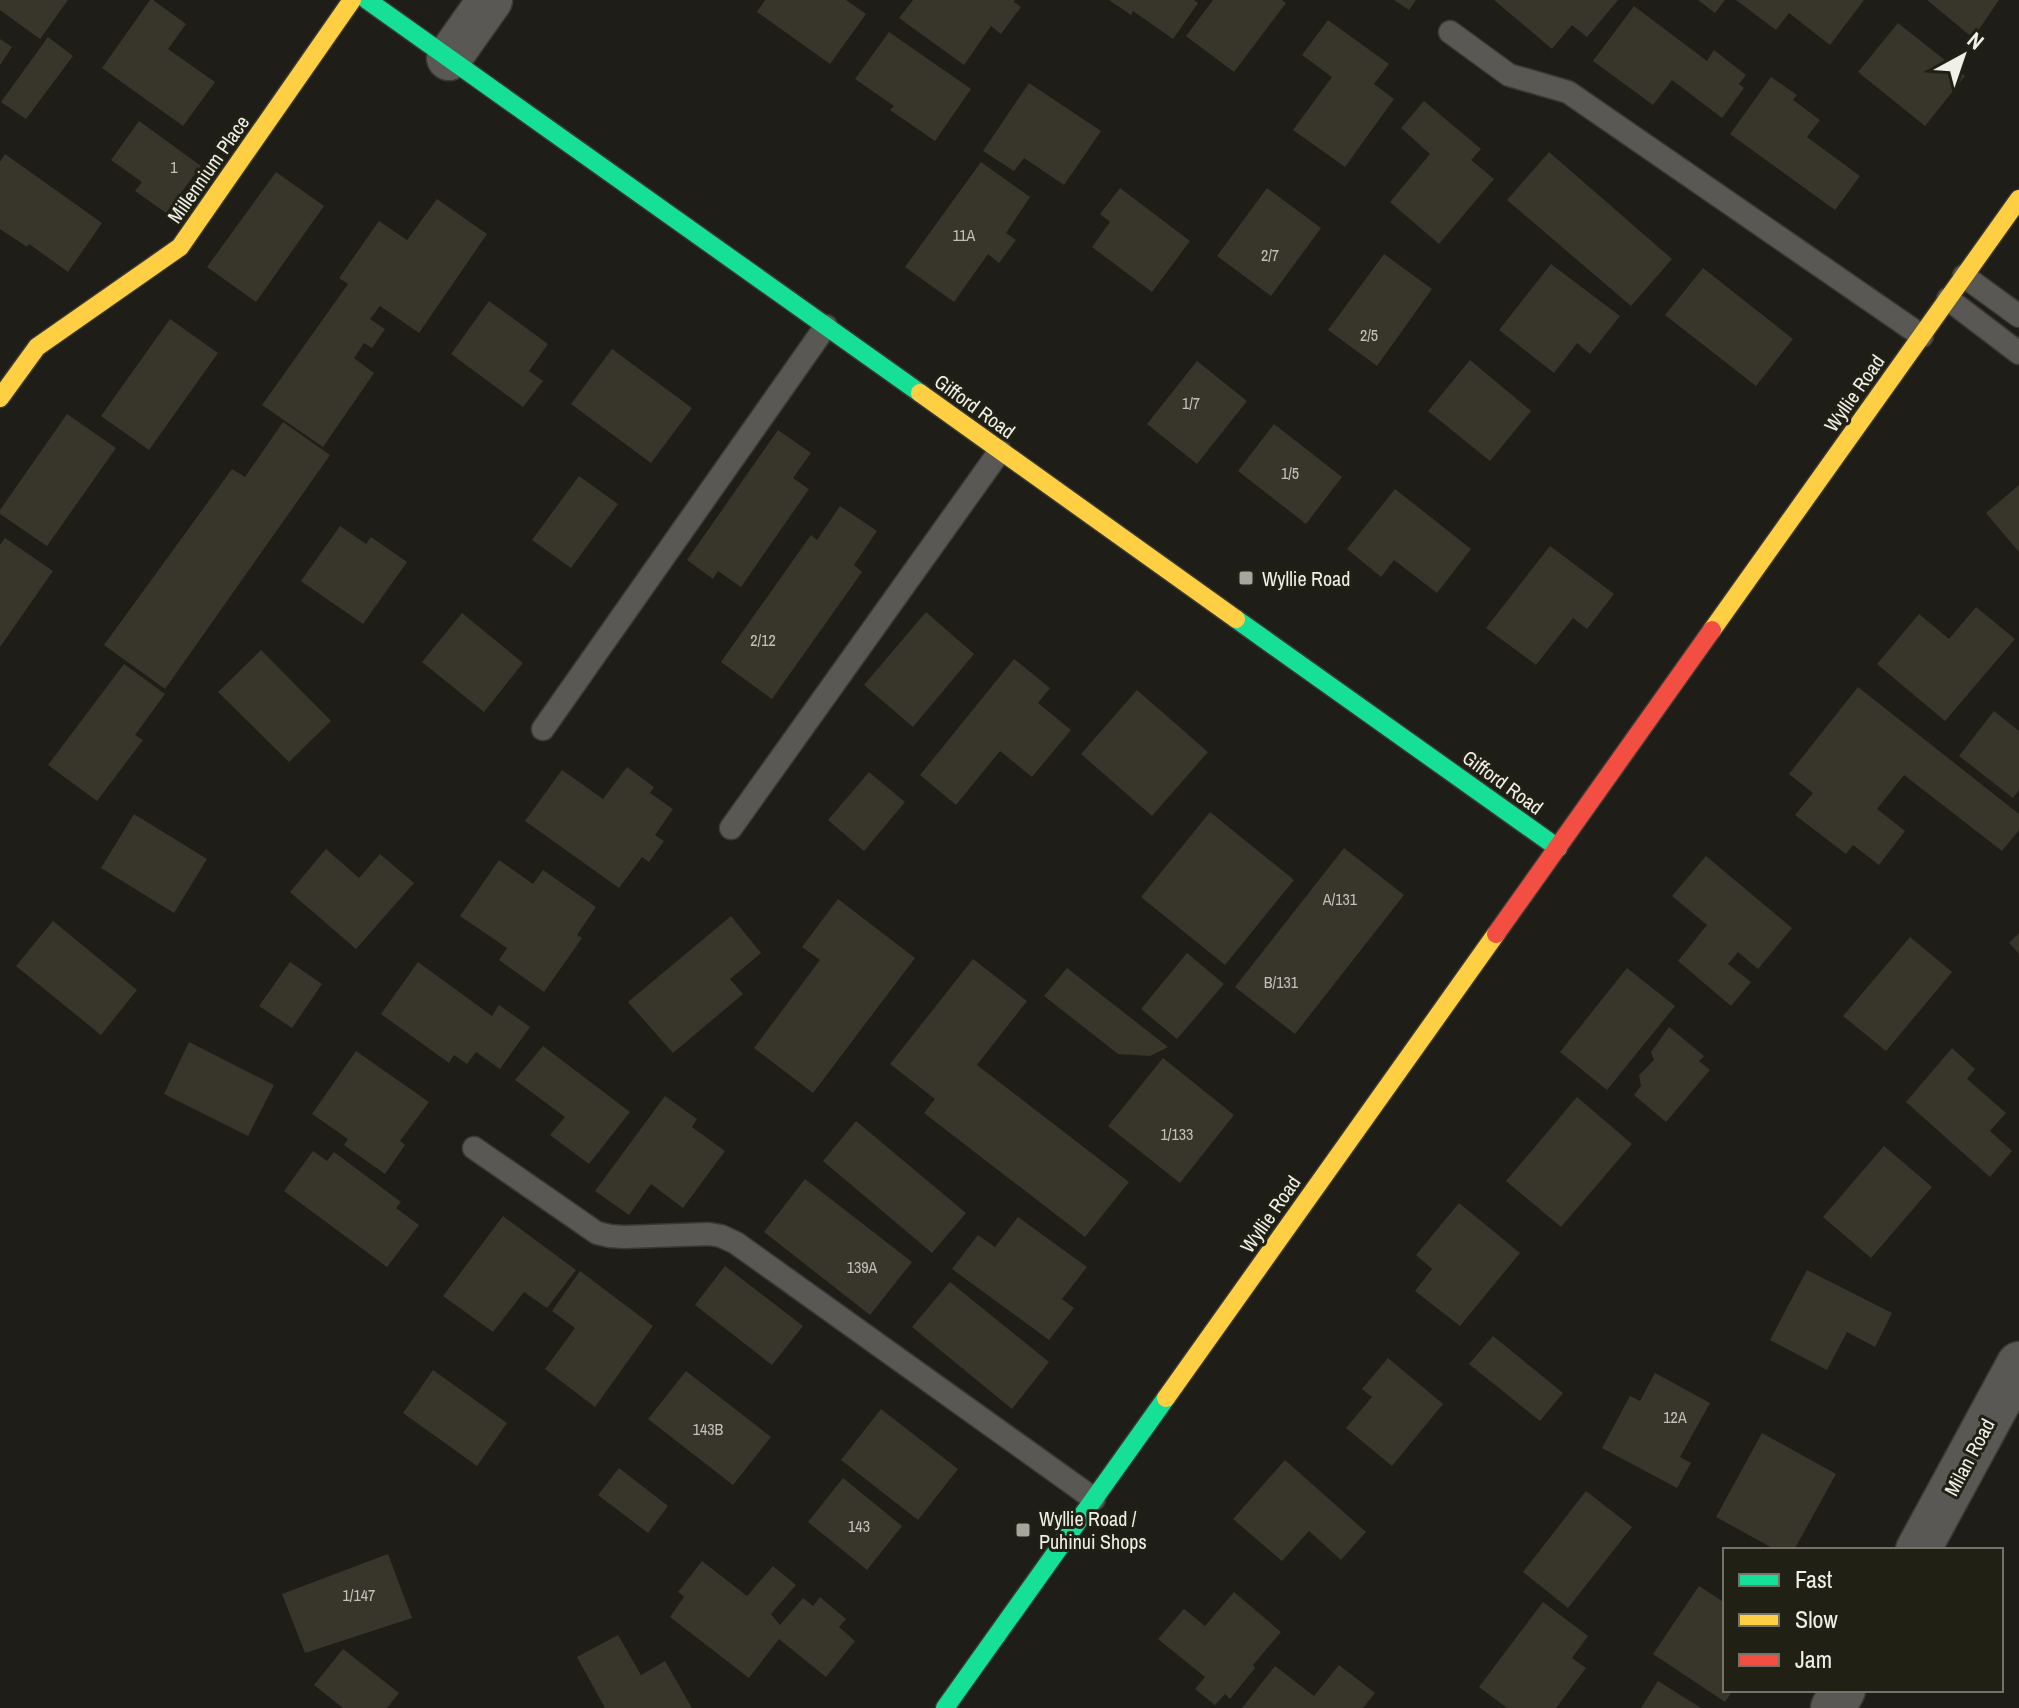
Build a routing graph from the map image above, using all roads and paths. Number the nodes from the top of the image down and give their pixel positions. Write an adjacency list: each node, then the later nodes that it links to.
1 (352, 0): 13 (street, Millennium Place)
2 (367, 0): 5 (street, Gifford Road)
3 (490, 0): 5 (street)
4 (1450, 32): 11 (lane)
5 (449, 58): 10 (street, Gifford Road)
6 (2019, 199): 7 (street, Wyllie Road)
7 (1964, 276): 8 (street, Wyllie Road); 9 (lane)
8 (1948, 299): 11 (street, Wyllie Road); 12 (lane)
9 (2019, 316)
10 (826, 326): 14 (street, Gifford Road); 15 (lane)
11 (1922, 336): 17 (street, Wyllie Road)
12 (2019, 353)
13 (0, 398)
14 (1000, 451): 16 (lane); 17 (street, Gifford Road)
15 (543, 729)
16 (731, 828)
17 (1558, 848): 20 (street, Wyllie Road)
18 (474, 1148): 20 (lane)
19 (2019, 1364): 21 (street, Milan Road)
20 (1094, 1499): 22 (street, Wyllie Road)
21 (1919, 1548)
22 (945, 1708)

